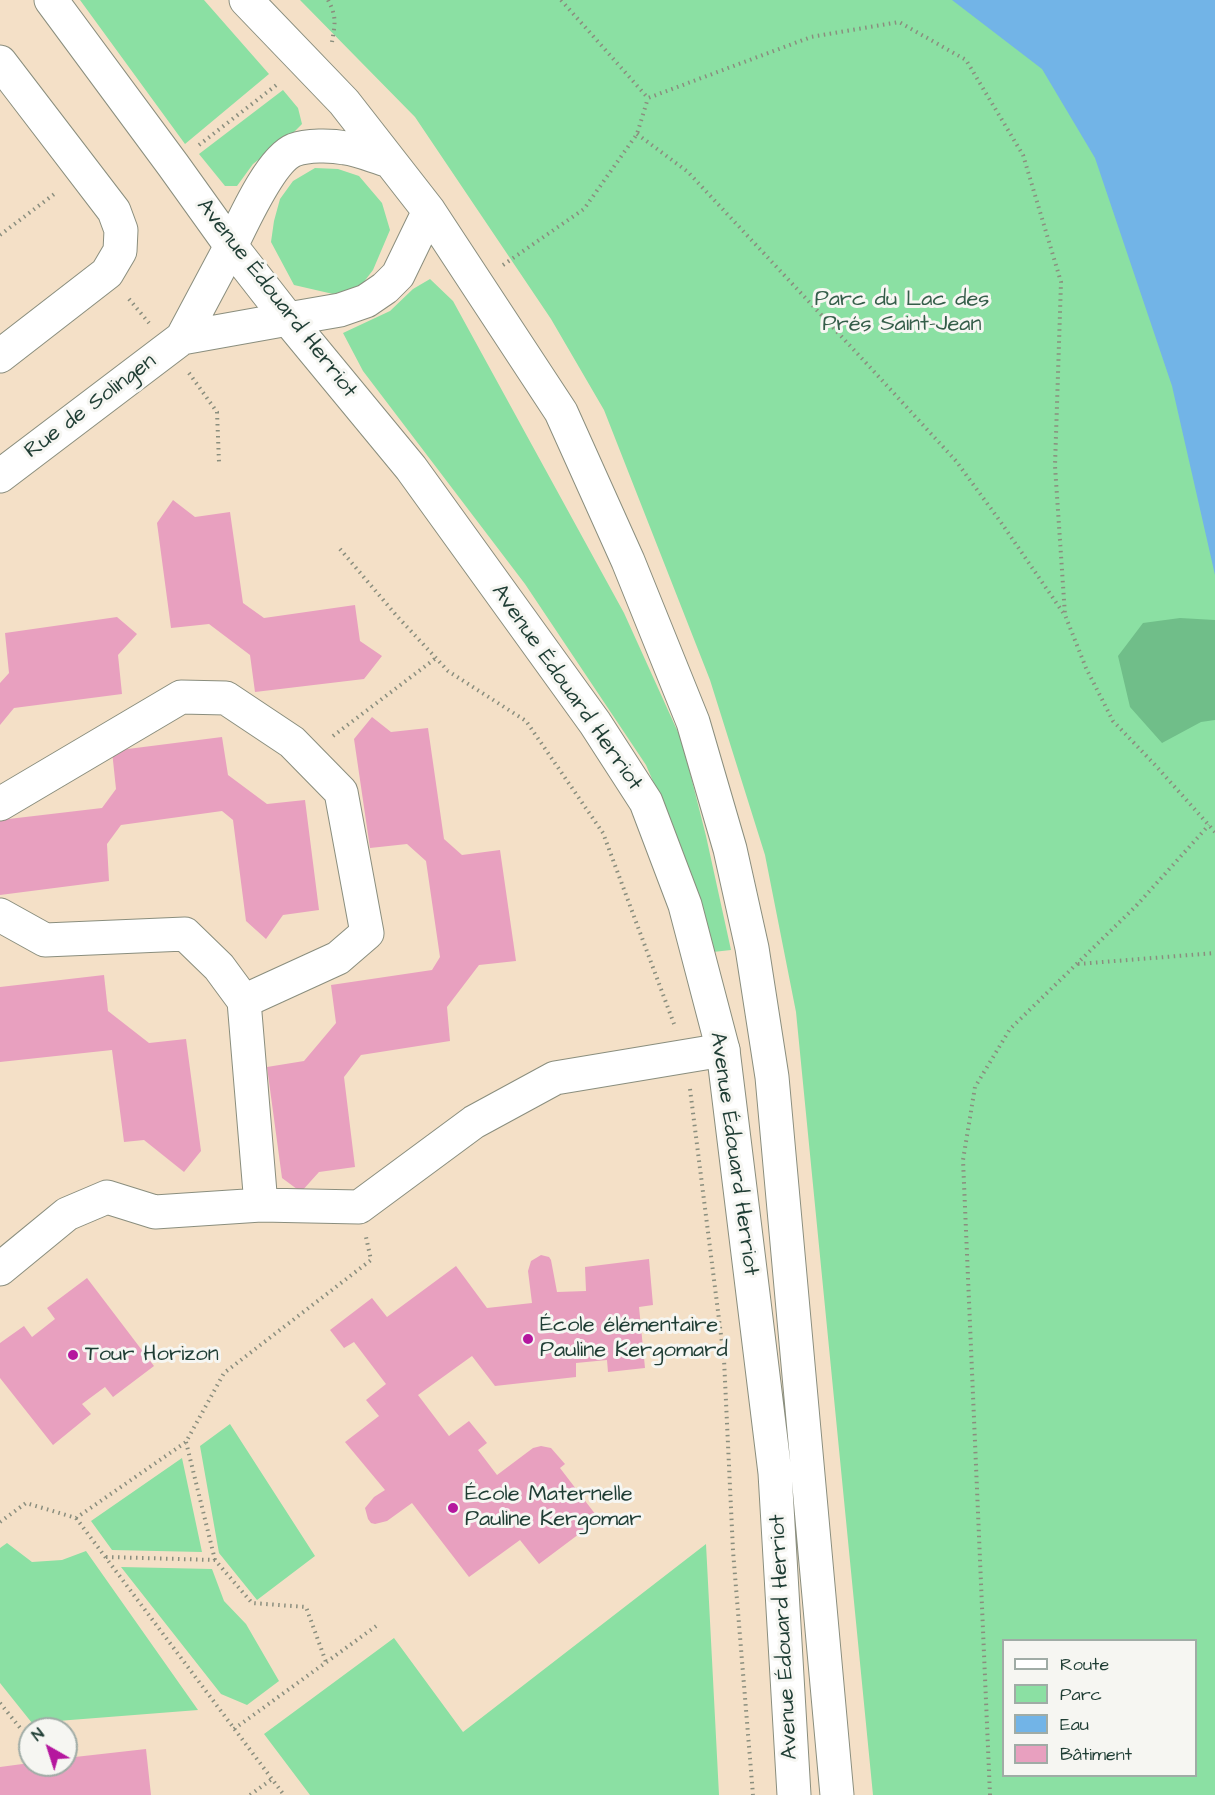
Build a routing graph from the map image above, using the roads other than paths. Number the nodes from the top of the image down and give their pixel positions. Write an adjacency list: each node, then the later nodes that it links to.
1 (51, 0): 6 (main road, Avenue Édouard Herriot)
2 (246, 0): 4 (main road, Avenue Édouard Herriot)
3 (0, 62): 9 (main road)
4 (390, 161): 5 (main road, Avenue Édouard Herriot); 6 (main road)
5 (429, 211): 7 (main road); 18 (main road, Avenue Édouard Herriot)
6 (231, 246): 7 (main road, Avenue Édouard Herriot); 8 (main road, Rue de Solingen)
7 (288, 318): 8 (main road, Rue de Solingen); 14 (main road, Avenue Édouard Herriot)
8 (182, 338): 10 (main road, Rue de Solingen)
9 (0, 356)
10 (0, 477)
11 (0, 804): 13 (main road)
12 (0, 915): 13 (main road)
13 (244, 1001): 15 (main road)
14 (723, 1050): 15 (main road); 17 (main road, Avenue Édouard Herriot)
15 (261, 1205): 16 (main road)
16 (0, 1269)
17 (794, 1795)
18 (837, 1795)

